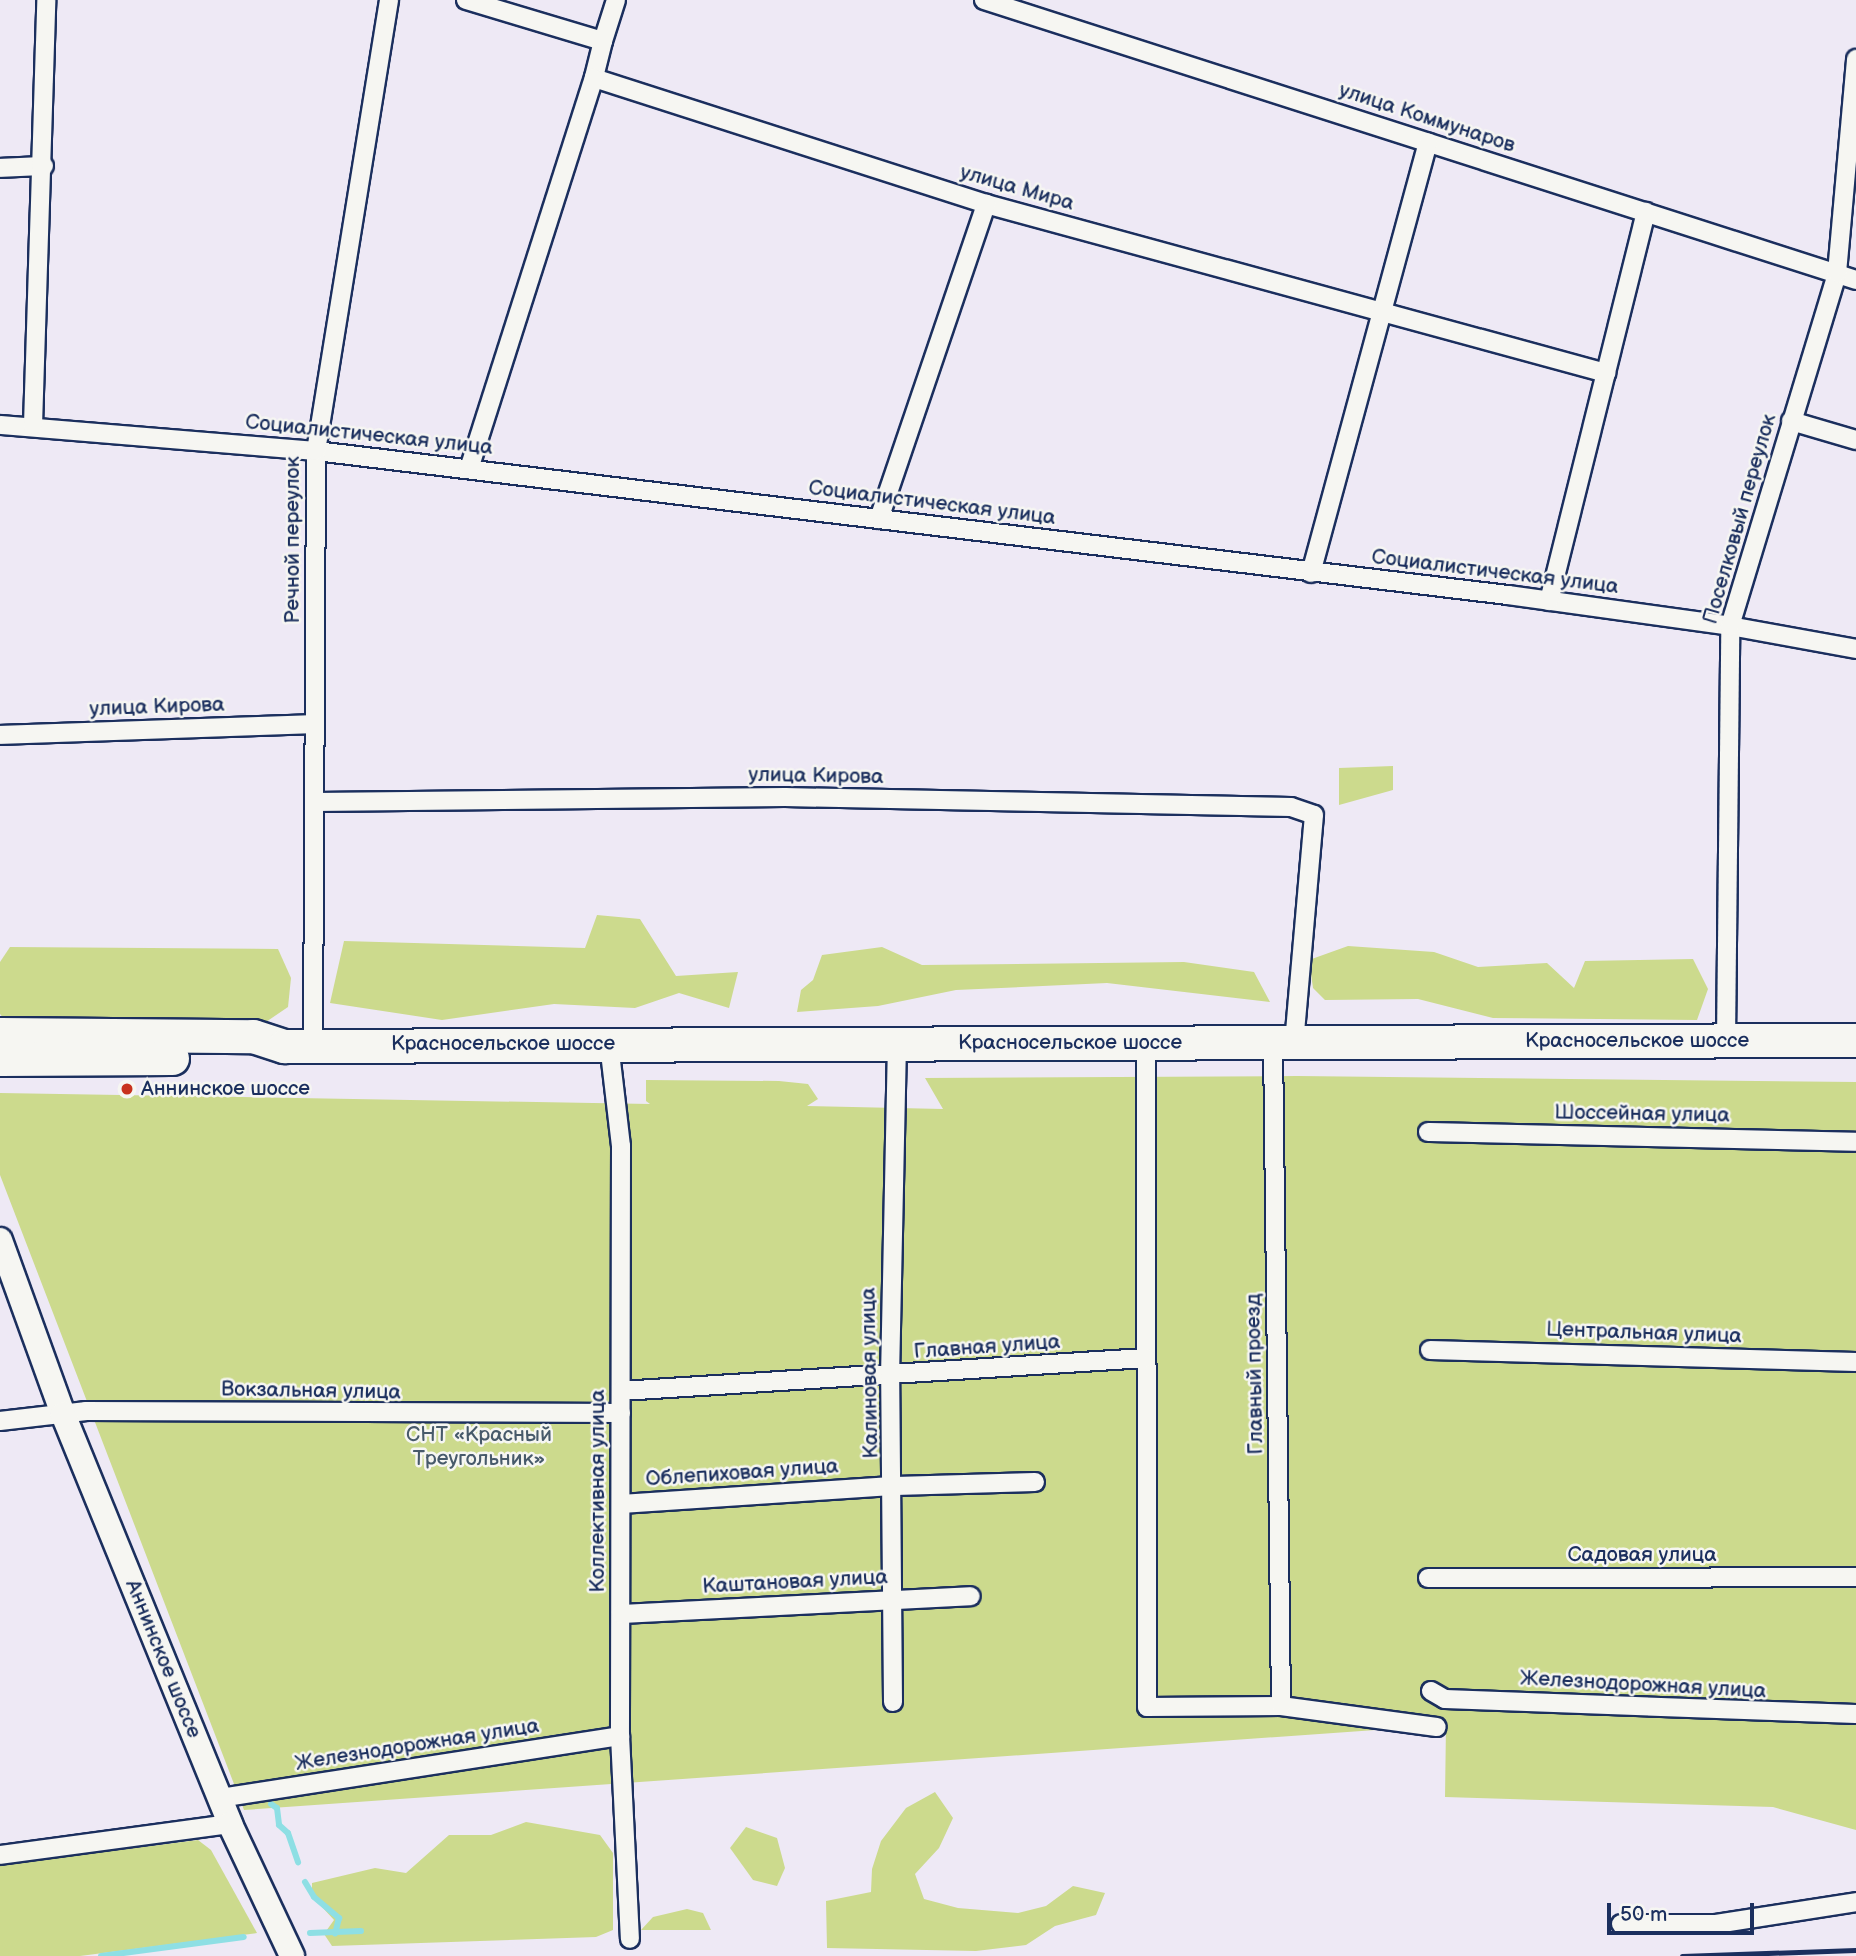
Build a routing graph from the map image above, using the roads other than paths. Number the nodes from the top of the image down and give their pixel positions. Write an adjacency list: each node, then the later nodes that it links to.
1 (46, 0): 10 (street)
2 (389, 0): 22 (street, Речной переулок)
3 (466, 0): 6 (street)
4 (616, 0): 6 (street)
5 (984, 0): 9 (street, улица Коммунаров)
6 (603, 41): 8 (street)
7 (1856, 59): 14 (street, Поселковый переулок)
8 (594, 78): 12 (street, улица Мира); 23 (street)
9 (1429, 142): 13 (street, улица Коммунаров); 16 (street)
10 (44, 166): 11 (street); 20 (street)
11 (0, 167)
12 (986, 204): 16 (street, улица Мира); 24 (street)
13 (1646, 212): 14 (street, улица Коммунаров); 17 (street)
14 (1837, 273): 15 (street, улица Коммунаров); 18 (street, Поселковый переулок)
15 (1856, 279)
16 (1382, 312): 17 (street, улица Мира); 25 (street)
17 (1606, 373): 26 (street)
18 (1791, 421): 21 (street); 27 (street, Поселковый переулок)
19 (0, 425): 20 (street, Социалистическая улица)
20 (33, 425): 22 (street, Социалистическая улица)
21 (1856, 440)
22 (316, 451): 23 (street, Социалистическая улица); 29 (street, Речной переулок)
23 (469, 469): 24 (street, Социалистическая улица)
24 (879, 519): 25 (street, Социалистическая улица)
25 (1311, 573): 26 (street, Социалистическая улица)
26 (1549, 601): 27 (street, Социалистическая улица)
27 (1730, 625): 28 (street, Социалистическая улица); 35 (street, Поселковый переулок)
28 (1856, 649)
29 (315, 724): 30 (street, улица Кирова); 31 (street, Речной переулок)
30 (0, 735)
31 (315, 802): 32 (street, улица Кирова); 40 (street, Речной переулок)
32 (1314, 815): 37 (street, Главный проезд)
33 (0, 1034): 40 (highway, Красносельское шоссе)
34 (1856, 1040): 35 (highway, Красносельское шоссе)
35 (1726, 1041): 37 (highway, Красносельское шоссе)
36 (1146, 1042): 37 (highway, Красносельское шоссе); 38 (highway, Красносельское шоссе); 46 (street)
37 (1283, 1042): 63 (street, Главный проезд)
38 (897, 1043): 39 (highway, Красносельское шоссе); 48 (street, Калиновая улица)
39 (609, 1044): 40 (highway, Красносельское шоссе); 49 (street, Коллективная улица)
40 (299, 1045): 41 (highway, Красносельское шоссе)
41 (0, 1059)
42 (1428, 1132): 43 (street, Шоссейная улица)
43 (1856, 1142)
44 (0, 1240): 51 (main road, Аннинское шоссе)
45 (1430, 1350): 47 (street, Центральная улица)
46 (1146, 1358): 48 (street, Главная улица); 63 (street)
47 (1856, 1362)
48 (890, 1377): 49 (street, Главная улица); 54 (street, Калиновая улица)
49 (621, 1391): 50 (street, Коллективная улица)
50 (621, 1413): 51 (street, Вокзальная улица); 55 (street, Коллективная улица)
51 (63, 1414): 52 (street, Вокзальная улица); 67 (main road, Аннинское шоссе)
52 (0, 1421)
53 (1035, 1482): 54 (street, Облепиховая улица)
54 (894, 1486): 55 (street, Облепиховая улица); 59 (street, Калиновая улица)
55 (621, 1504): 60 (street, Коллективная улица)
56 (1856, 1577): 57 (street, Садовая улица)
57 (1429, 1578)
58 (971, 1596): 59 (street, Каштановая улица)
59 (892, 1599): 60 (street, Каштановая улица); 62 (street, Калиновая улица)
60 (621, 1614): 66 (street, Коллективная улица)
61 (1431, 1691): 64 (street, Железнодорожная улица)
62 (893, 1702)
63 (1281, 1706): 65 (street)
64 (1856, 1714)
65 (1437, 1727)
66 (620, 1736): 67 (street, Железнодорожная улица); 72 (street, Коллективная улица)
67 (220, 1798): 68 (main road, Аннинское шоссе)
68 (230, 1824): 69 (street); 73 (main road, Аннинское шоссе)
69 (0, 1855)
70 (1856, 1902): 71 (street)
71 (1621, 1924)
72 (630, 1939)
73 (292, 1956)

